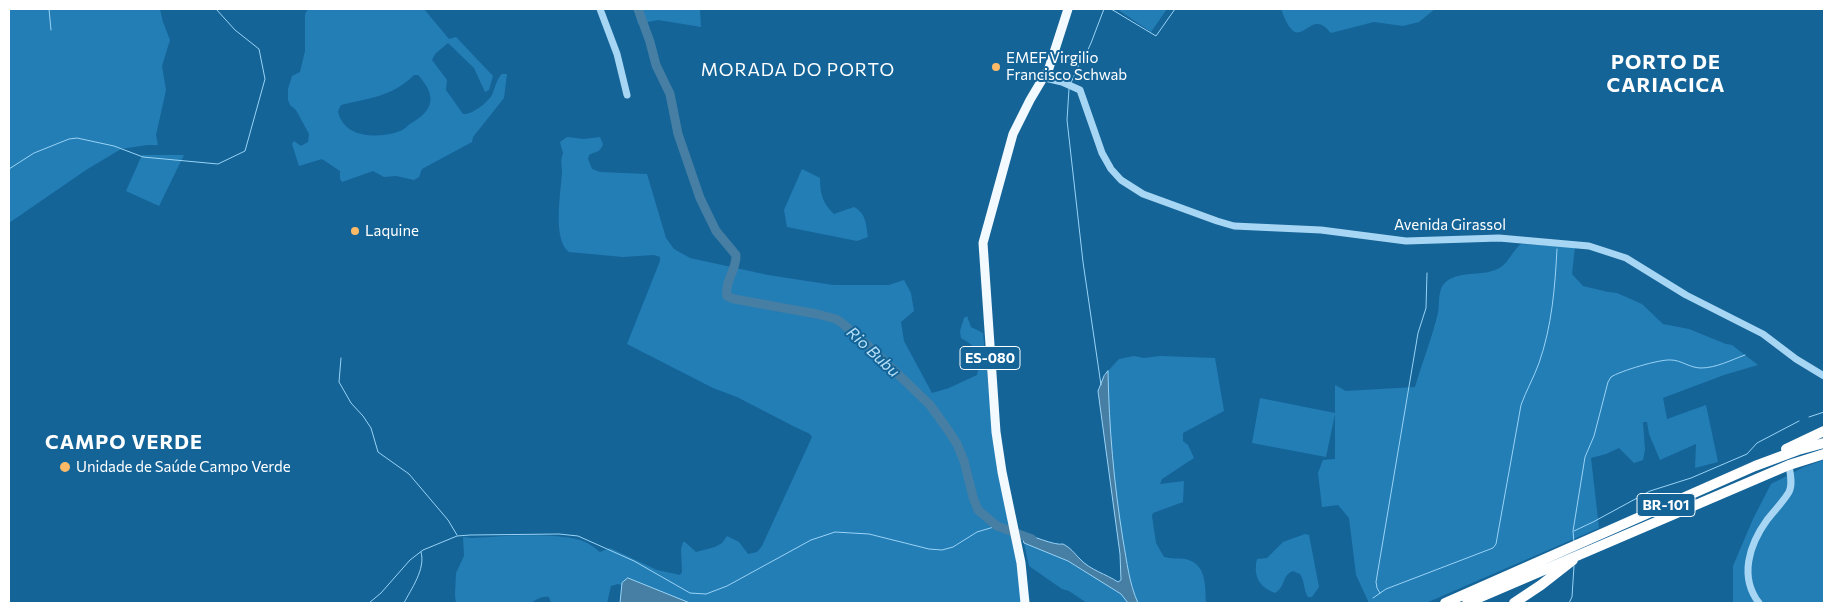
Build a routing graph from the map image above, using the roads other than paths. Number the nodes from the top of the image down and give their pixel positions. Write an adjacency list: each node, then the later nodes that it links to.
1 (600, 9): 4 (street)
2 (1068, 9): 3 (main road, ES-080)
3 (1045, 78): 5 (street, Avenida Girassol); 15 (main road, ES-080)
4 (627, 95)
5 (1824, 376)
6 (1824, 431): 12 (highway)
7 (1824, 443): 12 (highway, BR-101)
8 (1824, 449): 10 (highway)
9 (1824, 454): 10 (highway, BR-101)
10 (1810, 457): 11 (highway, BR-101)
11 (1789, 464): 13 (highway, BR-101); 19 (street)
12 (1755, 466): 14 (highway, BR-101)
13 (1582, 553): 17 (highway, BR-101); 18 (highway)
14 (1551, 556): 16 (highway, BR-101); 17 (highway)
15 (1025, 603)
16 (1445, 603)
17 (1466, 603)
18 (1514, 603)
19 (1759, 603)

